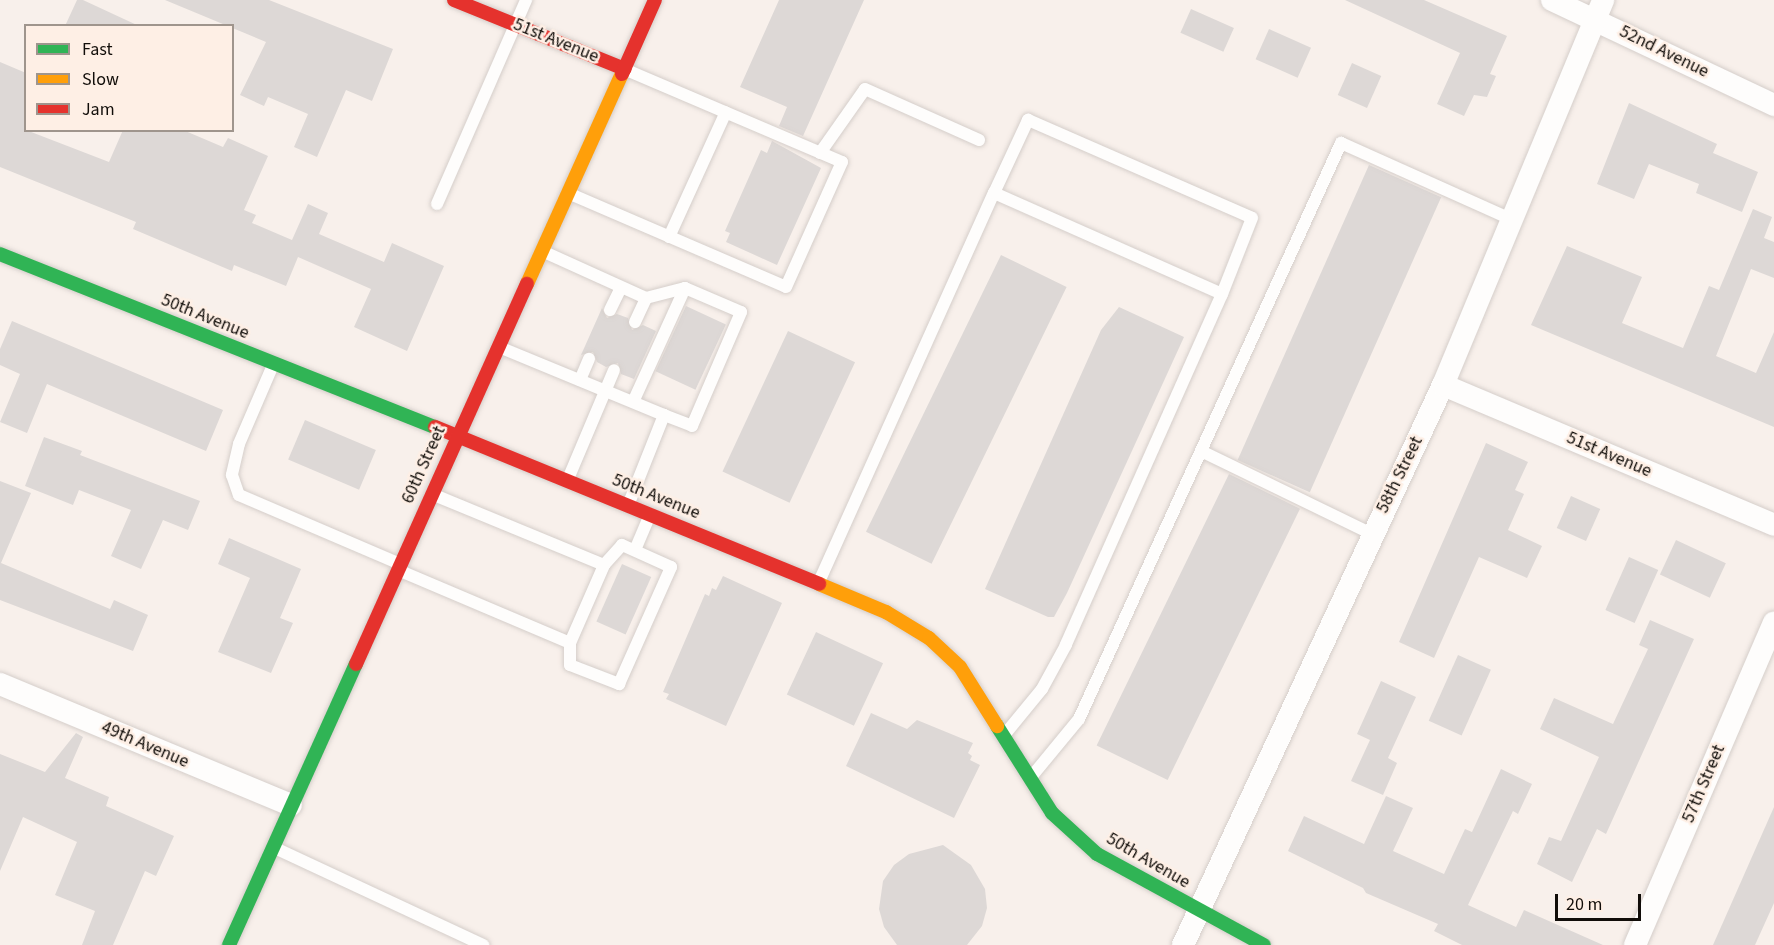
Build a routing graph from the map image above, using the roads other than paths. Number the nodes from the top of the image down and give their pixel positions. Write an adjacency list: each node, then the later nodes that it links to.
1 (454, 0): 6 (street, 51st Avenue)
2 (526, 0): 6 (lane)
3 (655, 0): 7 (street, 60th Street)
4 (1552, 0): 5 (street, 52nd Avenue)
5 (1599, 9): 8 (street, 52nd Avenue); 15 (street, 58th Street)
6 (515, 25): 7 (street, 51st Avenue); 14 (lane)
7 (625, 69): 9 (lane); 12 (street, 60th Street)
8 (1774, 105)
9 (726, 112): 11 (lane); 16 (lane)
10 (979, 140): 11 (lane)
11 (820, 153): 16 (lane)
12 (568, 193): 16 (lane); 17 (street, 60th Street)
13 (994, 193): 21 (lane); 21 (lane); 45 (lane)
14 (437, 204)
15 (1511, 219): 30 (street, 58th Street); 35 (lane)
16 (669, 237)
17 (542, 251): 19 (lane); 25 (street, 60th Street)
18 (0, 254): 27 (street, 50th Avenue)
19 (621, 287): 22 (lane); 23 (lane)
20 (685, 288): 22 (lane); 32 (lane); 33 (lane)
21 (1222, 294): 49 (lane)
22 (646, 298): 24 (lane)
23 (610, 310)
24 (635, 322)
25 (498, 346): 29 (lane); 34 (street, 60th Street)
26 (589, 359): 29 (lane)
27 (273, 364): 34 (street, 50th Avenue); 44 (lane)
28 (614, 370): 31 (lane)
29 (580, 380): 31 (lane)
30 (1443, 384): 40 (street, 51st Avenue); 41 (street, 58th Street)
31 (605, 391): 32 (lane); 36 (lane)
32 (633, 402): 33 (lane)
33 (664, 415): 38 (lane)
34 (457, 437): 36 (street, 50th Avenue); 37 (street, 60th Street)
35 (1201, 451): 41 (lane); 50 (lane)
36 (567, 480): 38 (street, 50th Avenue)
37 (431, 494): 43 (lane); 44 (street, 60th Street)
38 (628, 504): 39 (street, 50th Avenue)
39 (650, 513): 42 (lane); 45 (street, 50th Avenue)
40 (1774, 525)
41 (1372, 534): 53 (street, 58th Street)
42 (635, 550): 43 (lane); 47 (lane)
43 (604, 565): 47 (lane)
44 (398, 567): 47 (lane); 51 (street, 60th Street)
45 (818, 584): 49 (street, 50th Avenue)
46 (1774, 623): 58 (street, 57th Street)
47 (570, 643)
48 (0, 684): 51 (street, 49th Avenue)
49 (1005, 735): 50 (street, 50th Avenue)
50 (1032, 777): 53 (street, 50th Avenue)
51 (291, 806): 52 (street, 60th Street)
52 (273, 847): 54 (street, 60th Street); 55 (lane)
53 (1199, 911): 56 (street, 58th Street); 57 (street)
54 (229, 945)
55 (483, 945)
56 (1183, 945)
57 (1264, 945)
58 (1635, 945)

